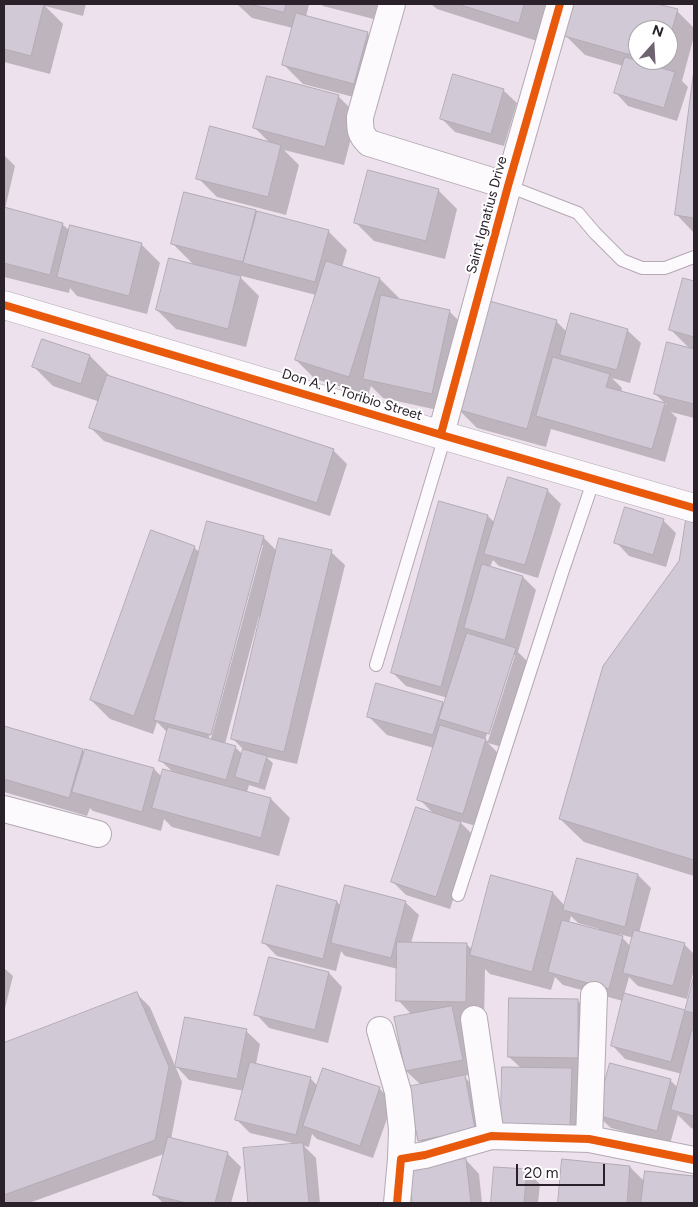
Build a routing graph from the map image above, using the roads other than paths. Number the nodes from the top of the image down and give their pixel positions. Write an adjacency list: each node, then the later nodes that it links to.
1 (392, 4): 3 (street)
2 (560, 4): 3 (street, Saint Ignatius Drive)
3 (508, 186): 4 (lane); 6 (street, Saint Ignatius Drive)
4 (694, 257)
5 (4, 304): 6 (street, Don A. V. Toribio Street)
6 (443, 435): 7 (street, Don A. V. Toribio Street); 9 (lane)
7 (594, 479): 8 (street, Don A. V. Toribio Street); 12 (lane)
8 (694, 508)
9 (376, 665)
10 (4, 809): 11 (street)
11 (98, 834)
12 (458, 895)
13 (594, 995): 17 (street)
14 (474, 1019): 16 (street)
15 (380, 1030): 18 (street)
16 (491, 1136): 17 (street); 18 (street)
17 (589, 1139): 19 (street)
18 (401, 1159): 20 (street)
19 (694, 1160)
20 (397, 1203)

